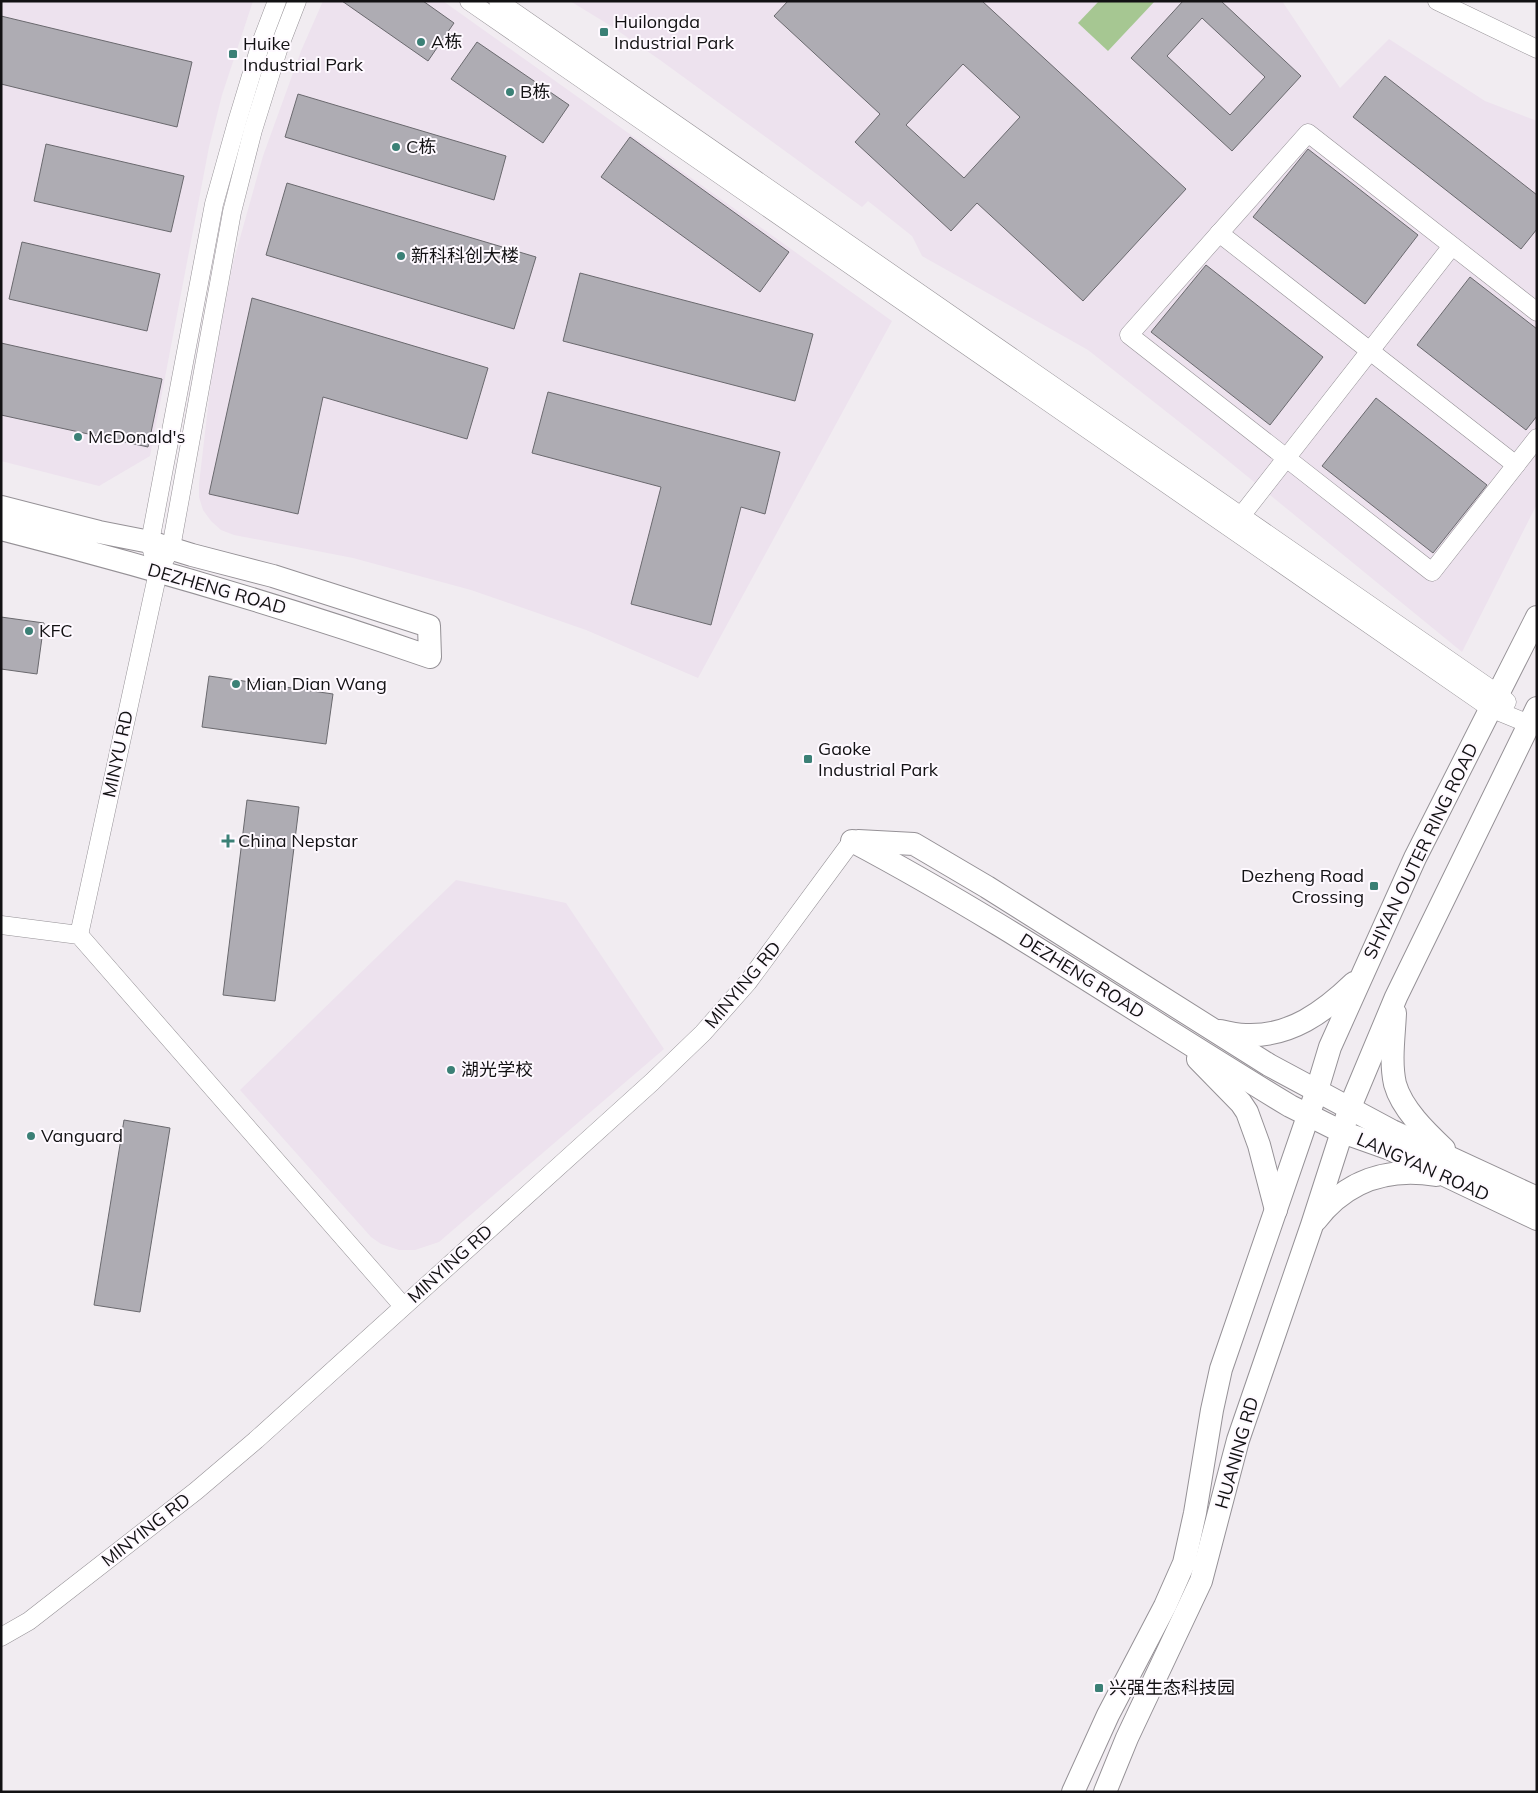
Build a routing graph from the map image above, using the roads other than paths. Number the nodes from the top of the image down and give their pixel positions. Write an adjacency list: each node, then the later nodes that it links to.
1 (277, 1): 17 (street)
2 (297, 1): 17 (street)
3 (469, 1): 20 (street)
4 (498, 1): 15 (street)
5 (1437, 1): 6 (street)
6 (1537, 49)
7 (1219, 233): 8 (street); 10 (street); 12 (street)
8 (1452, 246): 9 (street); 10 (street)
9 (1537, 312)
10 (1370, 351): 12 (street); 13 (street)
11 (1537, 438): 13 (street)
12 (1286, 458): 13 (street); 15 (street)
13 (1516, 465)
14 (1, 507): 17 (main road, DEZHENG ROAD)
15 (1241, 516): 20 (street)
16 (1, 529): 18 (main road, DEZHENG ROAD)
17 (160, 545): 18 (street, MINYU RD); 18 (main road, DEZHENG ROAD)
18 (158, 572): 24 (street, MINYU RD)
19 (1537, 617): 20 (main road, SHIYAN OUTER RING ROAD)
20 (1494, 701): 21 (street); 25 (main road, SHIYAN OUTER RING ROAD)
21 (1533, 716): 26 (main road)
22 (852, 841): 27 (main road, DEZHENG ROAD); 28 (main road, DEZHENG ROAD); 38 (street, MINYING RD)
23 (1, 925): 24 (street)
24 (79, 935): 38 (street)
25 (1360, 977): 28 (main road); 29 (main road, SHIYAN OUTER RING ROAD)
26 (1396, 997): 30 (main road); 33 (main road)
27 (1171, 1031): 31 (main road, DEZHENG ROAD); 35 (main road)
28 (1214, 1031): 29 (main road, DEZHENG ROAD)
29 (1317, 1090): 30 (main road, LANGYAN ROAD); 31 (main road, SHIYAN OUTER RING ROAD)
30 (1350, 1107): 32 (main road, HUANING RD); 33 (main road, LANGYAN ROAD)
31 (1308, 1116): 32 (main road, LANGYAN ROAD); 35 (main road, HUANING RD)
32 (1342, 1132): 33 (main road, LANGYAN ROAD); 37 (main road, HUANING RD)
33 (1460, 1172): 34 (main road, LANGYAN ROAD); 36 (main road, LANGYAN ROAD); 37 (main road)
34 (1537, 1198)
35 (1276, 1210): 40 (main road, HUANING RD)
36 (1537, 1219)
37 (1312, 1225): 41 (main road, HUANING RD)
38 (404, 1306): 39 (street, MINYING RD)
39 (1, 1637)
40 (1073, 1792)
41 (1105, 1792)

